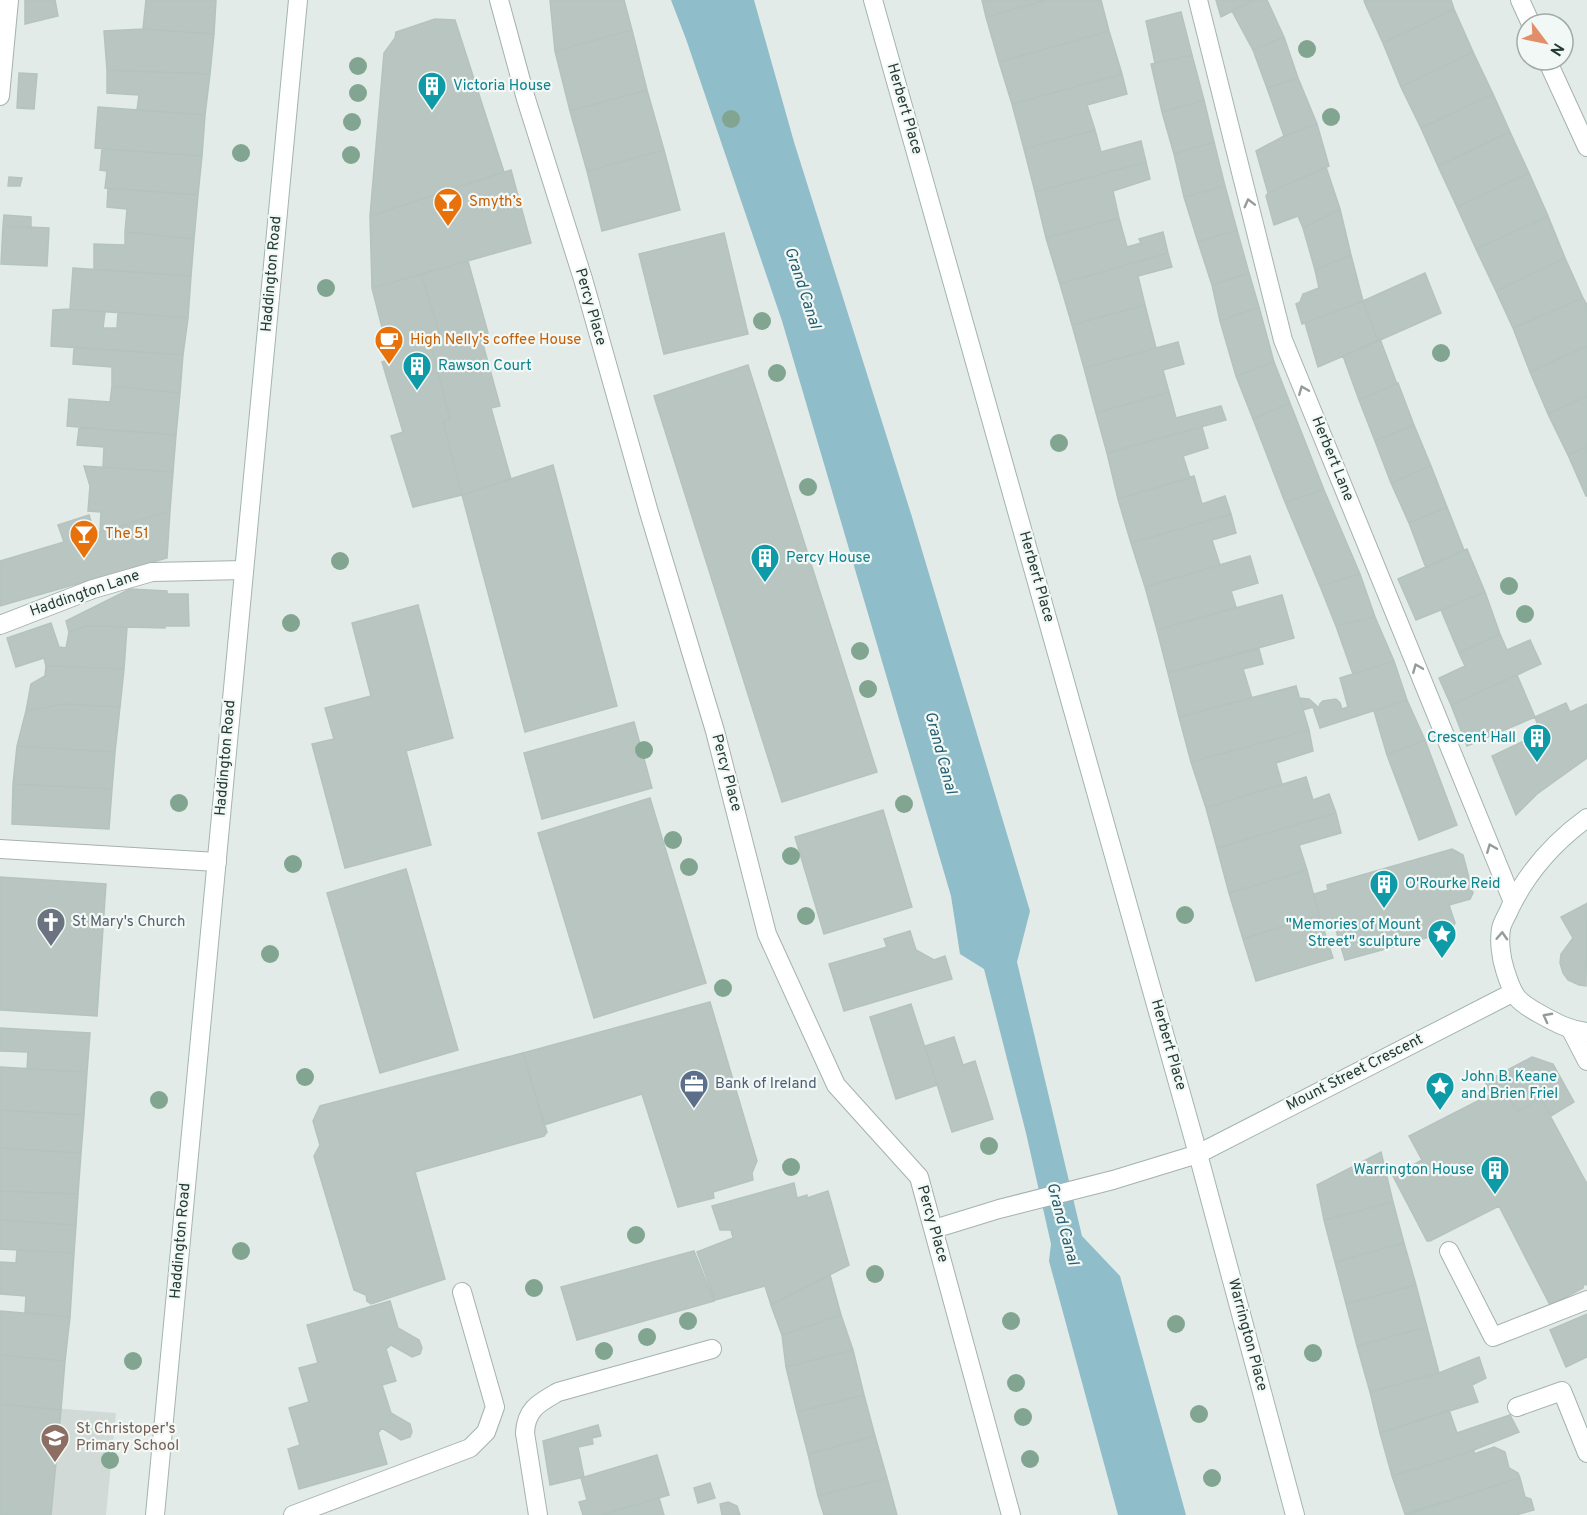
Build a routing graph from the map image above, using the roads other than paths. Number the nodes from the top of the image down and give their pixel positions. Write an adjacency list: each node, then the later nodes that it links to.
1 (9, 0): 7 (street)
2 (298, 0): 9 (street, Haddington Road)
3 (499, 0): 19 (street, Percy Place)
4 (873, 0): 18 (street, Herbert Place)
5 (1198, 0): 14 (street, Herbert Lane, one-way to 5)
6 (1553, 72): 8 (street)
7 (0, 96)
8 (1587, 147)
9 (244, 570): 10 (street, Haddington Lane); 13 (street, Haddington Road)
10 (0, 625)
11 (1587, 818): 14 (street)
12 (0, 849): 13 (street)
13 (217, 862): 26 (street, Haddington Road)
14 (1513, 902): 15 (street, one-way to 14)
15 (1512, 993): 16 (street, one-way to 15); 18 (street, Mount Street Crescent)
16 (1579, 1031): 17 (street)
17 (1587, 1061)
18 (1198, 1154): 19 (street, Mount Street Crescent); 30 (street, Warrington Place)
19 (934, 1229): 29 (street, Percy Place)
20 (1449, 1251): 22 (street)
21 (462, 1292): 27 (street)
22 (1587, 1300)
23 (712, 1349): 28 (street)
24 (1517, 1407): 25 (street)
25 (1587, 1453)
26 (155, 1515)
27 (293, 1515)
28 (538, 1515)
29 (1011, 1515)
30 (1295, 1515)

